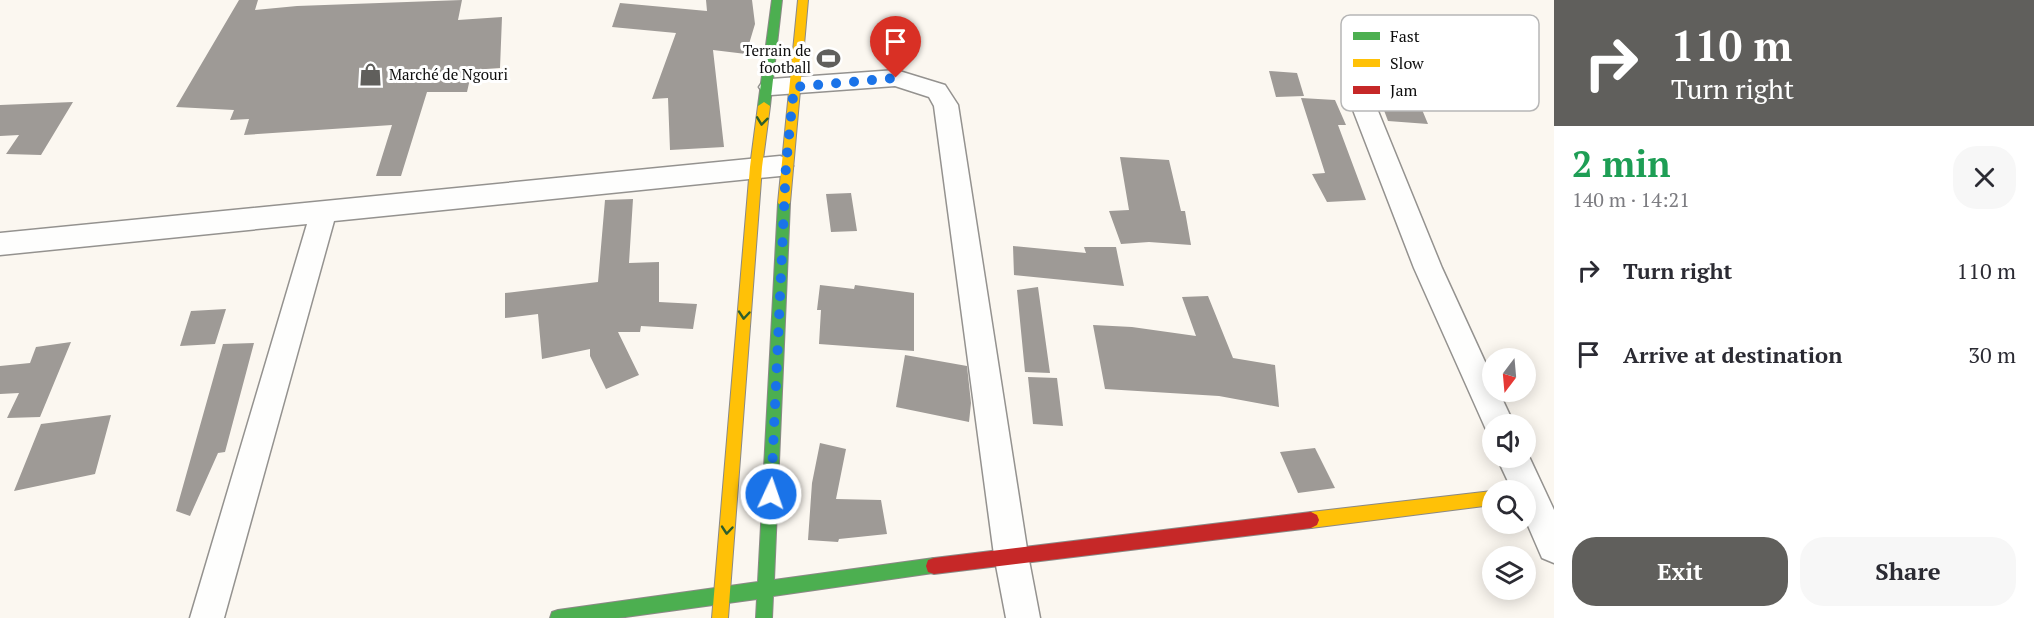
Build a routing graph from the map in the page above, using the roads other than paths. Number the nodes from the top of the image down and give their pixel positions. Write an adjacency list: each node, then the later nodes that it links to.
1 (777, 0): 3 (main road)
2 (803, 0): 4 (main road)
3 (766, 87): 4 (street); 7 (main road, one-way to 7)
4 (794, 87): 6 (main road); 14 (street)
5 (1366, 111): 10 (street)
6 (786, 165): 7 (street); 15 (main road)
7 (756, 167): 8 (street); 16 (main road, one-way to 16)
8 (324, 211): 9 (street); 17 (street)
9 (0, 244)
10 (1494, 414)
11 (1536, 494): 13 (street)
12 (1482, 499): 14 (main road)
13 (1554, 546)
14 (1011, 555): 15 (main road); 21 (street)
15 (766, 588): 16 (main road); 20 (main road)
16 (722, 594): 18 (main road); 19 (main road)
17 (207, 618)
18 (558, 618)
19 (720, 618)
20 (764, 618)
21 (1023, 618)

